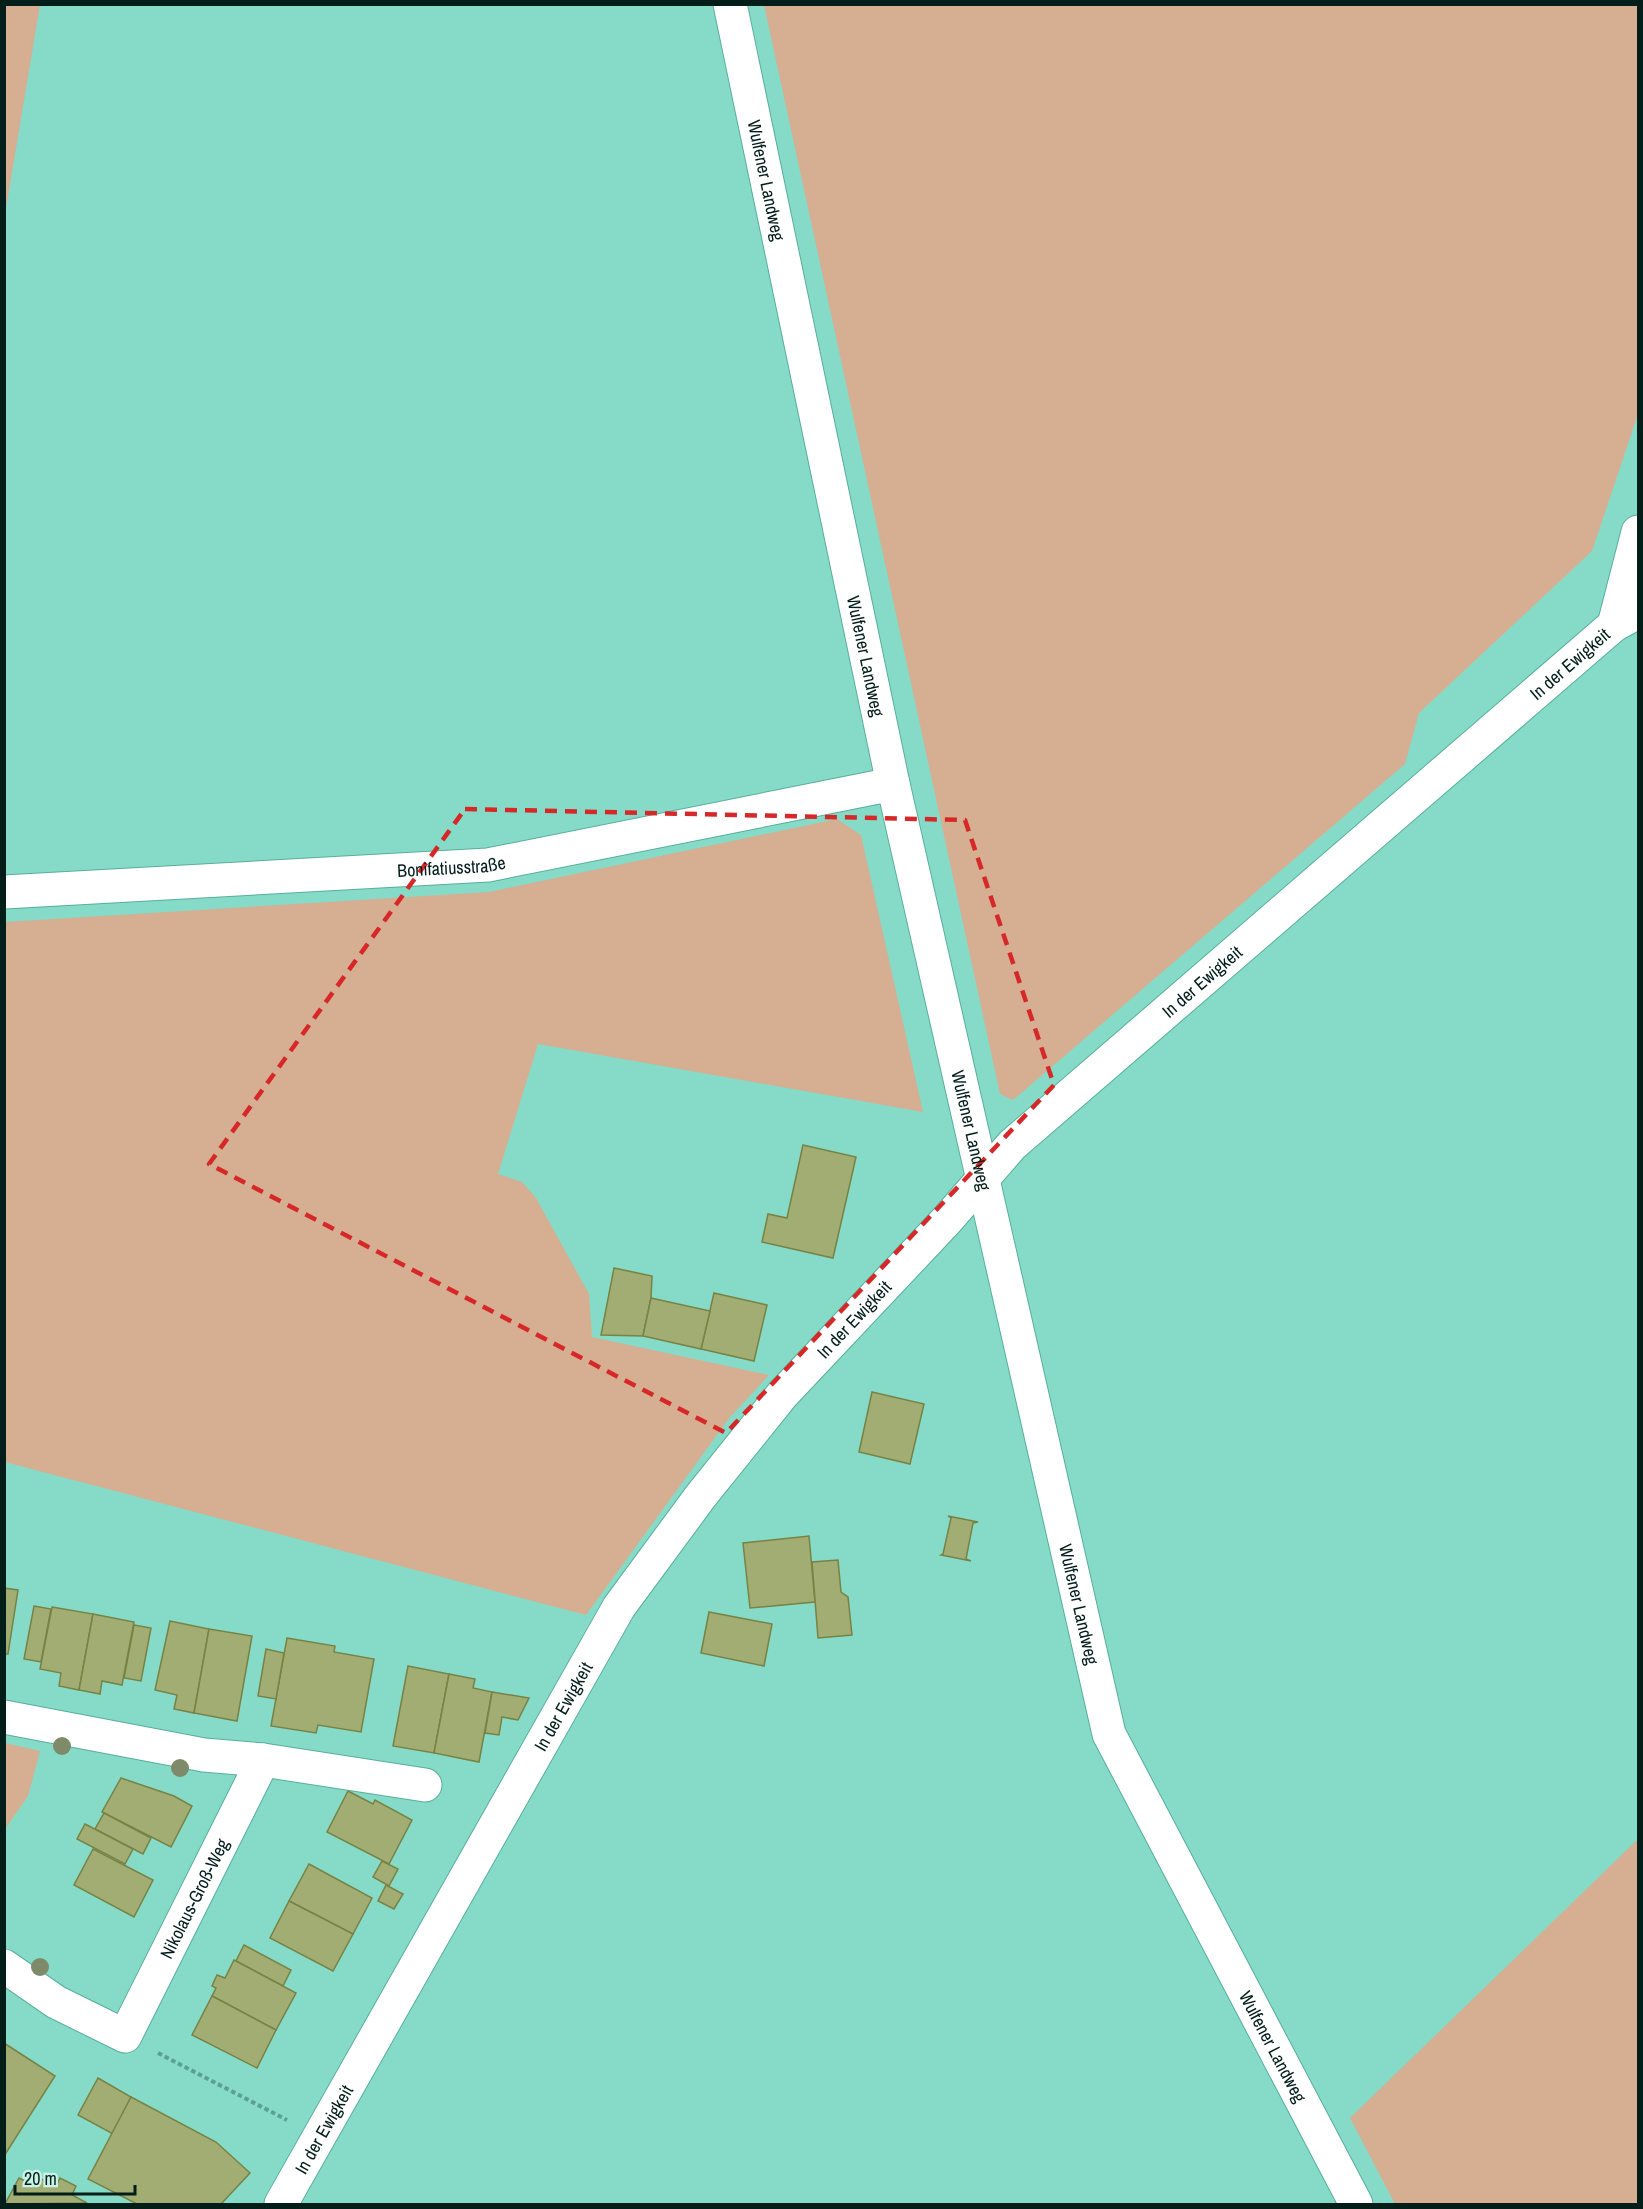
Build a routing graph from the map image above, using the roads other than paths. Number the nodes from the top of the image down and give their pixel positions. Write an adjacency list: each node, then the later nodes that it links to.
1 (730, 4): 4 (street, Wulfener Landweg)
2 (1638, 532): 3 (street)
3 (1626, 619): 6 (street, In der Ewigkeit)
4 (892, 784): 5 (street, Bonifatiusstraße); 6 (street, Wulfener Landweg)
5 (4, 892)
6 (981, 1180): 11 (street, In der Ewigkeit); 12 (street, Wulfener Landweg)
7 (4, 1717): 8 (street)
8 (263, 1760): 9 (street); 10 (street, Nikolaus-Groß-Weg)
9 (425, 1785)
10 (4, 1966)
11 (281, 2205)
12 (1356, 2205)

